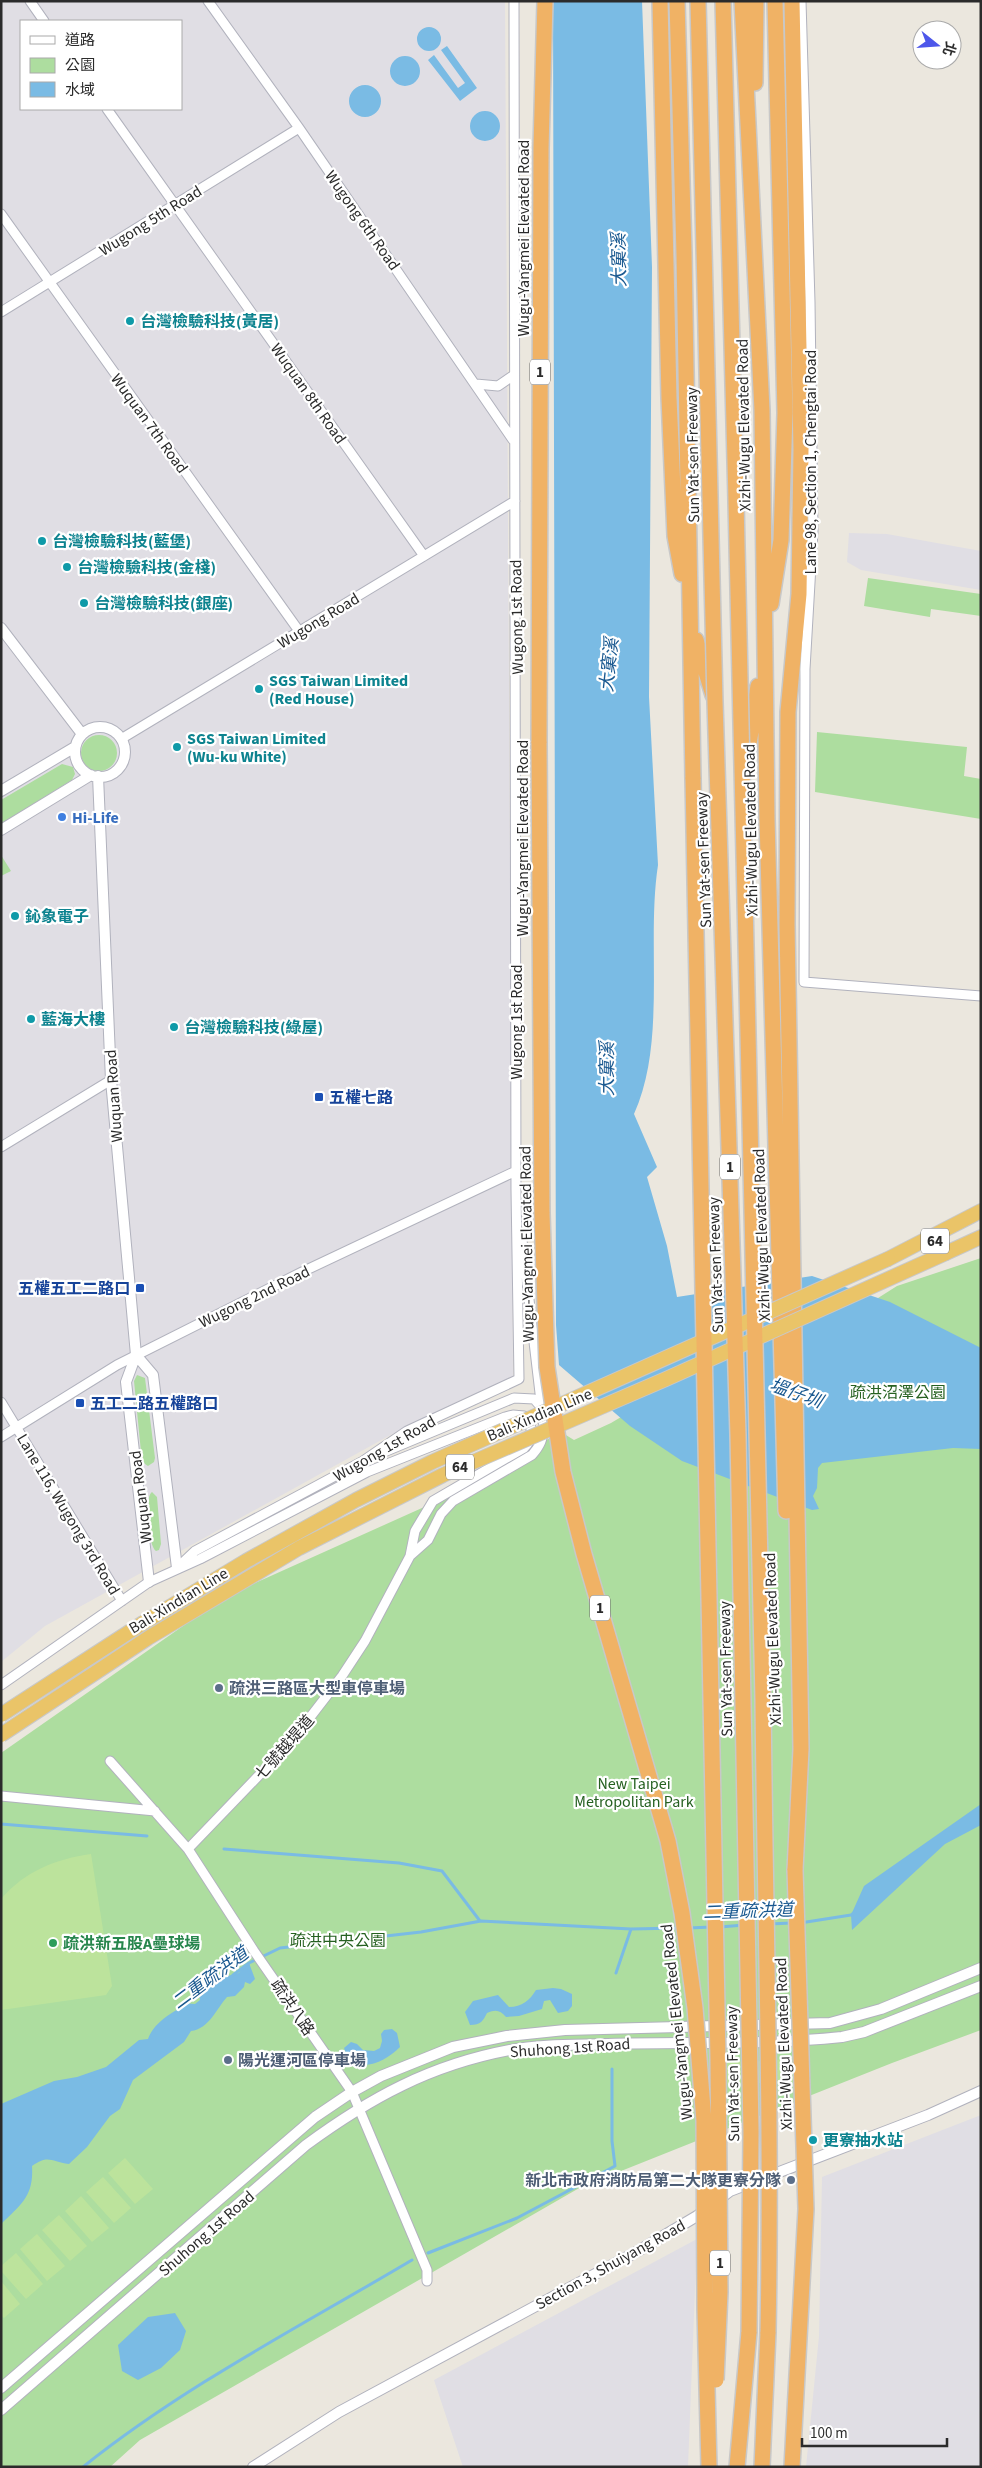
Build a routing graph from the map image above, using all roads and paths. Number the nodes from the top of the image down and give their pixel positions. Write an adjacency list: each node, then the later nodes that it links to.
1 (30, 1): 14 (street)
2 (208, 1): 16 (street, Wugong 6th Road)
3 (514, 1): 22 (street, Wugong 1st Road)
4 (545, 1): 76 (highway, Wugu-Yangmei Elevated Road / 1, bridge)
5 (660, 1): 29 (highway, bridge)
6 (677, 1): 76 (highway, 1, bridge)
7 (698, 1): 29 (highway, Sun Yat-sen Freeway / 1, bridge)
8 (722, 1): 34 (highway, 1, bridge)
9 (742, 1): 17 (highway, Xizhi-Wugu Elevated Road)
10 (756, 1): 17 (highway)
11 (774, 1): 34 (highway, bridge)
12 (792, 1): 66 (highway, bridge)
13 (801, 1): 37 (street, Lane 98, Section 1, Chengtai Road)
14 (43, 20)
15 (108, 110): 18 (street, Wuquan 8th Road)
16 (299, 128): 18 (street, Wugong 5th Road); 23 (street, Wugong 6th Road)
17 (752, 175): 66 (highway, Xizhi-Wugu Elevated Road, bridge)
18 (175, 204): 20 (street, Wugong 5th Road); 26 (street, Wuquan 8th Road)
19 (1, 214): 20 (street, Wuquan 7th Road)
20 (49, 282): 21 (street, Wugong 5th Road); 28 (street, Wuquan 7th Road)
21 (1, 312)
22 (514, 375): 23 (street); 24 (street, Wugong 1st Road)
23 (476, 384): 24 (street, Wugong 6th Road)
24 (514, 441): 25 (street, Wugong 1st Road)
25 (515, 501): 26 (street, Wugong Road); 40 (street, Wugong 1st Road)
26 (424, 556): 28 (street, Wugong Road)
27 (1, 628): 30 (street)
28 (299, 631): 31 (street, Wugong Road)
29 (716, 702): 77 (highway, Sun Yat-sen Freeway / 1, bridge)
30 (82, 734): 31 (street); 32 (street)
31 (121, 739): 33 (street)
32 (75, 746): 33 (street); 35 (street)
33 (95, 776): 36 (street); 38 (street, Wuquan Road)
34 (743, 781): 78 (highway, 1, bridge)
35 (1, 791)
36 (1, 830)
37 (981, 996)
38 (111, 1080): 39 (street); 48 (street, Wuquan Road)
39 (1, 1147)
40 (516, 1171): 41 (street, Wugong 1st Road); 48 (street, Wugong 2nd Road)
41 (516, 1190): 50 (street, 七號越堤道); 53 (street, Wugong 1st Road)
42 (981, 1210): 47 (highway)
43 (981, 1222): 47 (highway, Bali-Xindian Line / 64)
44 (981, 1237): 46 (highway, Bali-Xindian Line / 64)
45 (981, 1242): 46 (highway)
46 (946, 1253): 61 (highway, Bali-Xindian Line / 64, bridge)
47 (888, 1260): 60 (highway, Bali-Xindian Line / 64, bridge)
48 (136, 1355): 51 (street, Wugong 2nd Road); 56 (street, Wuquan Road); 57 (street, Wuquan Road)
49 (1, 1402): 51 (street, Lane 116, Wugong 3rd Road)
50 (542, 1408): 53 (street); 55 (street, 七號越堤道)
51 (17, 1428): 52 (street, Wugong 2nd Road); 58 (street, Lane 116, Wugong 3rd Road)
52 (1, 1437)
53 (363, 1461): 56 (street, Wugong 1st Road)
54 (367, 1472): 55 (street, 七號越堤道); 56 (street, Wugong 1st Road)
55 (410, 1556): 65 (street, 七號越堤道)
56 (177, 1568): 57 (street, Wugong 1st Road)
57 (150, 1582): 58 (street, Wugong 1st Road)
58 (122, 1601): 59 (street, Wugong 1st Road)
59 (1, 1685)
60 (1, 1714)
61 (1, 1735)
62 (110, 1760): 64 (street, 疏洪八路)
63 (1, 1796): 64 (street)
64 (155, 1811): 65 (street, 疏洪八路)
65 (188, 1849): 70 (street, 疏洪八路)
66 (795, 1870): 79 (highway, Xizhi-Wugu Elevated Road, bridge)
67 (981, 1968): 70 (street, Shuhong 1st Road)
68 (981, 1986): 71 (street, Shuhong 1st Road)
69 (981, 2091): 75 (street, Section 3, Shuiyang Road)
70 (352, 2092): 71 (street, 疏洪八路); 73 (street, Shuhong 1st Road)
71 (357, 2109): 72 (street, 疏洪八路); 74 (street, Shuhong 1st Road)
72 (427, 2281)
73 (1, 2388)
74 (1, 2410)
75 (254, 2467)
76 (710, 2467)
77 (737, 2467)
78 (762, 2467)
79 (792, 2467)

